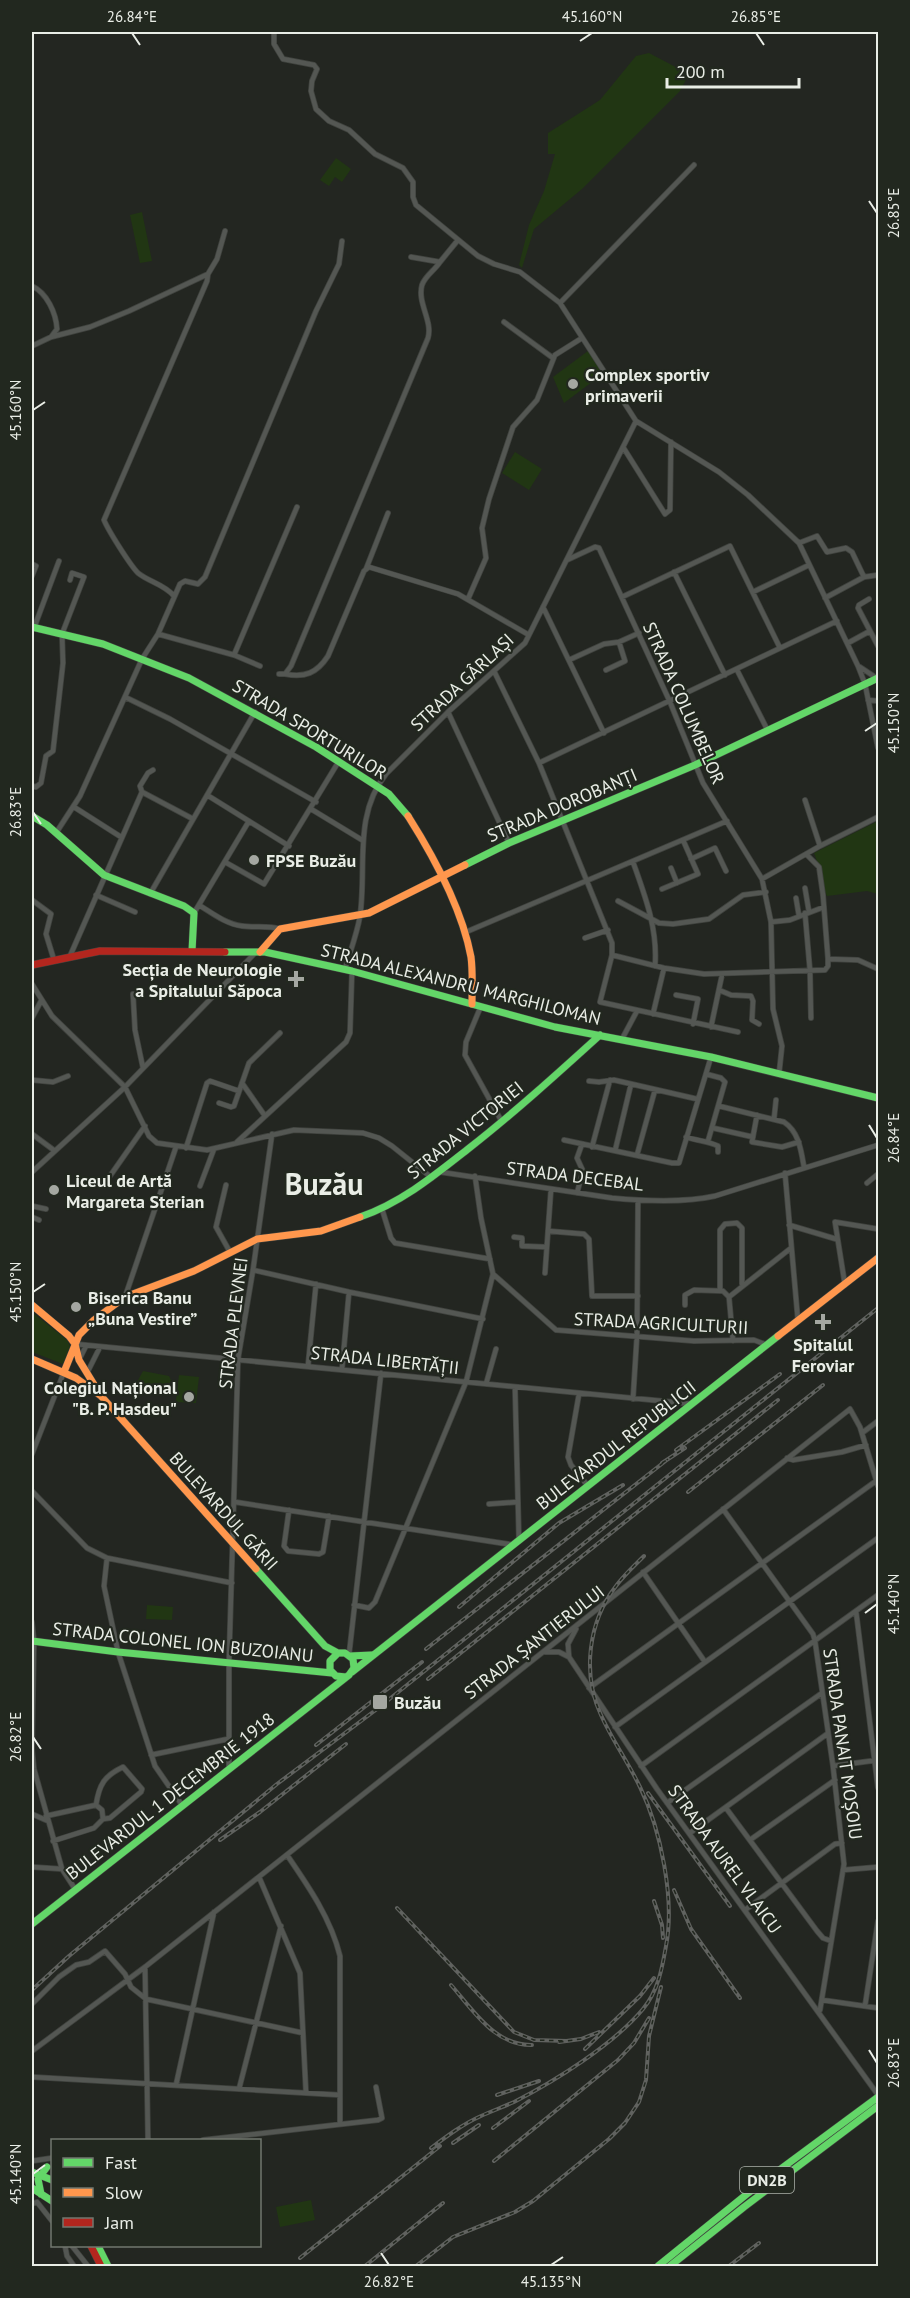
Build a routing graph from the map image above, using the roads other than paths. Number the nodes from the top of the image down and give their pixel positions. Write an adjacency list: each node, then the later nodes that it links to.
1 (274, 32): 4 (street)
2 (694, 165): 10 (street)
3 (225, 231): 8 (street)
4 (458, 240): 7 (street); 10 (street)
5 (342, 241): 33 (street)
6 (411, 257): 7 (street)
7 (440, 262): 26 (street)
8 (208, 274): 12 (street); 33 (street)
9 (32, 286): 12 (street)
10 (560, 303): 13 (street)
11 (504, 322): 15 (street)
12 (51, 337): 14 (street)
13 (582, 338): 15 (street); 16 (street)
14 (32, 346)
15 (553, 358): 36 (street)
16 (636, 421): 17 (street); 18 (street, STRADA GÂRLAȘI)
17 (671, 442): 18 (street); 21 (street)
18 (623, 447): 22 (street, STRADA GÂRLAȘI)
19 (297, 507): 50 (street)
20 (388, 513): 26 (street)
21 (799, 543): 25 (street); 30 (street)
22 (567, 560): 34 (street, STRADA COLUMBELOR); 38 (street, STRADA GÂRLAȘI)
23 (59, 561): 40 (street)
24 (32, 564): 29 (street)
25 (809, 565): 32 (street); 35 (street)
26 (366, 569): 36 (street)
27 (674, 572): 32 (street); 34 (street); 58 (street)
28 (879, 575): 30 (street)
29 (32, 576)
30 (864, 577): 35 (street)
31 (70, 580): 43 (street)
32 (753, 592): 49 (street)
33 (174, 596): 44 (street)
34 (622, 597): 42 (street, STRADA COLUMBELOR)
35 (825, 598): 39 (street)
36 (468, 599): 45 (street)
37 (869, 599): 41 (street)
38 (543, 607): 45 (street, STRADA GÂRLAȘI); 52 (street)
39 (837, 621): 47 (street); 49 (street)
40 (33, 627): 43 (main road, STRADA SPORTURILOR)
41 (870, 631): 47 (street); 48 (street)
42 (639, 633): 46 (street); 64 (street, STRADA COLUMBELOR)
43 (62, 634): 51 (main road, STRADA SPORTURILOR); 76 (street)
44 (158, 634): 50 (street); 51 (street)
45 (530, 635): 57 (street, STRADA GÂRLAȘI)
46 (619, 642): 52 (street); 55 (street)
47 (848, 643): 54 (street)
48 (879, 646)
49 (780, 648): 56 (street)
50 (234, 655): 53 (street)
51 (142, 659): 61 (street); 65 (main road, STRADA SPORTURILOR)
52 (569, 660): 68 (street)
53 (260, 666)
54 (858, 666): 59 (street); 60 (street)
55 (606, 670)
56 (736, 670): 58 (street); 67 (street)
57 (494, 671): 66 (street, STRADA GÂRLAȘI); 72 (street)
58 (725, 675): 64 (street)
59 (878, 678): 60 (main road, STRADA DOROBANȚI)
60 (865, 684): 62 (street); 67 (main road, STRADA DOROBANȚI)
61 (125, 697): 70 (street); 81 (street)
62 (868, 700): 63 (street); 69 (street)
63 (879, 701)
64 (670, 702): 68 (street); 73 (street, STRADA COLUMBELOR)
65 (255, 712): 70 (street); 71 (main road, STRADA SPORTURILOR)
66 (447, 712): 75 (street, STRADA GÂRLAȘI); 93 (street)
67 (768, 731): 73 (main road, STRADA DOROBANȚI)
68 (604, 733): 72 (street)
69 (879, 748)
70 (232, 754): 78 (street); 80 (street)
71 (339, 761): 75 (main road, STRADA SPORTURILOR); 80 (street)
72 (539, 763): 87 (street)
73 (694, 765): 87 (main road, STRADA DOROBANȚI); 88 (street, STRADA COLUMBELOR)
74 (153, 770): 77 (street)
75 (378, 785): 91 (street, STRADA GÂRLAȘI); 103 (main road, STRADA SPORTURILOR)
76 (32, 786)
77 (141, 792): 85 (street); 90 (street)
78 (207, 795): 85 (street); 86 (street)
79 (805, 800): 95 (street)
80 (316, 802): 82 (street)
81 (74, 807): 89 (street); 90 (street)
82 (311, 809): 91 (street); 94 (street)
83 (32, 816): 89 (main road)
84 (879, 817): 95 (street)
85 (193, 819): 110 (street)
86 (249, 820): 94 (street); 98 (street)
87 (562, 820): 93 (main road, STRADA DOROBANȚI); 105 (street)
88 (727, 821): 92 (street); 104 (street, STRADA COLUMBELOR)
89 (56, 833): 102 (main road)
90 (121, 837): 102 (street)
91 (362, 840): 120 (street, STRADA GÂRLAȘI)
92 (683, 840): 97 (street); 99 (street)
93 (509, 843): 103 (main road, STRADA DOROBANȚI)
94 (289, 846): 98 (street)
95 (820, 846): 96 (street)
96 (806, 854): 104 (street); 116 (street)
97 (691, 859): 101 (street); 106 (street)
98 (225, 862): 115 (street)
99 (633, 862): 105 (street); 122 (street)
100 (671, 868): 106 (street)
101 (726, 871)
102 (104, 875): 110 (main road); 111 (street)
103 (442, 875): 120 (main road, STRADA DOROBANȚI); 126 (main road, STRADA SPORTURILOR)
104 (762, 879): 109 (street, STRADA COLUMBELOR)
105 (588, 881): 125 (street); 126 (street)
106 (677, 883): 108 (street)
107 (805, 888): 118 (street)
108 (662, 889)
109 (766, 892): 122 (street); 123 (street, STRADA COLUMBELOR)
110 (150, 894): 119 (main road)
111 (96, 895): 117 (street); 131 (street)
112 (796, 898): 121 (street)
113 (32, 900): 133 (street)
114 (618, 901): 122 (street)
115 (199, 905): 119 (street); 124 (street)
116 (824, 907): 118 (street); 132 (street)
117 (135, 912)
118 (807, 912): 121 (street); 139 (street)
119 (194, 913): 128 (main road)
120 (360, 915): 124 (main road, STRADA DOROBANȚI); 138 (street, STRADA GÂRLAȘI)
121 (799, 916): 123 (street)
122 (651, 919): 135 (street)
123 (771, 922): 140 (street, STRADA COLUMBELOR)
124 (280, 929): 129 (main road)
125 (608, 930): 127 (street); 130 (street)
126 (466, 932): 147 (main road, STRADA SPORTURILOR)
127 (585, 938)
128 (192, 951): 129 (main road, STRADA ALEXANDRU MARGHILOMAN); 131 (main road, STRADA ALEXANDRU MARGHILOMAN)
129 (258, 952): 138 (main road, STRADA ALEXANDRU MARGHILOMAN); 161 (street)
130 (612, 955): 135 (street); 149 (street)
131 (70, 956): 133 (main road, STRADA ALEXANDRU MARGHILOMAN)
132 (828, 959): 137 (street); 139 (street)
133 (54, 960): 134 (main road, STRADA ALEXANDRU MARGHILOMAN)
134 (32, 965)
135 (655, 966): 136 (street)
136 (664, 968): 141 (street); 150 (street)
137 (879, 969)
138 (348, 970): 147 (main road, STRADA ALEXANDRU MARGHILOMAN); 179 (street, STRADA GÂRLAȘI)
139 (810, 971): 140 (street); 152 (street)
140 (773, 973): 141 (street); 163 (street, STRADA COLUMBELOR)
141 (722, 975): 143 (street)
142 (32, 984): 146 (street)
143 (719, 990): 154 (street); 155 (street)
144 (133, 993): 161 (street)
145 (676, 995): 153 (street)
146 (41, 1001): 151 (street); 170 (street)
147 (472, 1004): 148 (main road, STRADA ALEXANDRU MARGHILOMAN)
148 (481, 1006): 158 (main road, STRADA ALEXANDRU MARGHILOMAN); 181 (street)
149 (637, 1011): 150 (street); 159 (street)
150 (652, 1014): 153 (street)
151 (32, 1018)
152 (811, 1018)
153 (693, 1024): 155 (street)
154 (759, 1024)
155 (711, 1027): 156 (street)
156 (738, 1032)
157 (280, 1033): 168 (street)
158 (600, 1035): 159 (main road, STRADA ALEXANDRU MARGHILOMAN); 181 (main road, STRADA VICTORIEI)
159 (622, 1039): 160 (main road, STRADA ALEXANDRU MARGHILOMAN)
160 (711, 1057): 162 (street); 163 (main road, STRADA ALEXANDRU MARGHILOMAN)
161 (143, 1068): 170 (street)
162 (706, 1074): 174 (street); 177 (street)
163 (779, 1074): 173 (main road, STRADA ALEXANDRU MARGHILOMAN)
164 (68, 1076): 165 (street)
165 (32, 1080)
166 (610, 1080): 167 (street); 169 (street); 195 (street)
167 (589, 1081)
168 (242, 1083): 172 (street); 179 (street)
169 (631, 1084): 171 (street); 199 (street)
170 (125, 1087): 182 (street); 198 (street)
171 (655, 1090): 174 (street); 201 (street)
172 (239, 1091): 176 (street); 196 (street)
173 (879, 1098)
174 (697, 1099): 186 (street)
175 (776, 1100): 180 (street)
176 (219, 1103)
177 (719, 1106): 178 (street); 183 (street)
178 (757, 1115): 180 (street); 187 (street)
179 (265, 1116): 190 (street, STRADA GÂRLAȘI)
180 (774, 1119): 191 (street)
181 (502, 1122): 204 (main road, STRADA VICTORIEI)
182 (145, 1126): 194 (street); 207 (street)
183 (713, 1128): 187 (street); 189 (street)
184 (32, 1134): 198 (street)
185 (272, 1134): 190 (street); 209 (street); 225 (street, STRADA PLEVNEI)
186 (686, 1137): 189 (street); 201 (street)
187 (753, 1137): 191 (street)
188 (564, 1140): 192 (street)
189 (708, 1141): 200 (street)
190 (237, 1142): 197 (street)
191 (799, 1142): 202 (street)
192 (582, 1144): 195 (street); 214 (street)
193 (879, 1145): 202 (street, STRADA DECEBAL)
194 (176, 1147): 196 (street); 241 (street)
195 (592, 1147): 199 (street)
196 (186, 1148): 197 (street)
197 (214, 1149): 212 (street)
198 (55, 1151): 203 (street)
199 (615, 1151): 201 (street)
200 (718, 1152)
201 (637, 1155)
202 (804, 1167): 205 (street, STRADA DECEBAL)
203 (32, 1172)
204 (440, 1172): 208 (street, STRADA DECEBAL); 209 (main road, STRADA VICTORIEI)
205 (785, 1173): 215 (street, STRADA DECEBAL); 221 (street)
206 (879, 1174): 210 (street)
207 (110, 1176)
208 (475, 1176): 213 (street, STRADA DECEBAL); 231 (street)
209 (432, 1179): 218 (main road, STRADA VICTORIEI)
210 (867, 1183)
211 (226, 1185): 229 (street)
212 (200, 1186)
213 (550, 1189): 214 (street, STRADA DECEBAL); 223 (street)
214 (577, 1193): 215 (street, STRADA DECEBAL)
215 (638, 1200): 240 (street)
216 (32, 1206): 217 (street)
217 (46, 1209)
218 (382, 1209): 225 (main road, STRADA VICTORIEI); 231 (street)
219 (32, 1217): 220 (street)
220 (39, 1220)
221 (789, 1225): 226 (street); 228 (street)
222 (879, 1229): 226 (street)
223 (548, 1231): 227 (street); 240 (street)
224 (514, 1237): 227 (street)
225 (257, 1239): 229 (main road, STRADA VICTORIEI); 232 (street, STRADA PLEVNEI)
226 (836, 1239): 237 (street)
227 (546, 1247): 233 (street)
228 (791, 1248): 236 (street); 246 (street)
229 (230, 1252): 241 (main road, STRADA VICTORIEI)
230 (879, 1258): 237 (main road, BULEVARDUL REPUBLICII)
231 (490, 1259): 234 (street)
232 (253, 1270): 235 (street); 255 (street, STRADA PLEVNEI)
233 (545, 1273)
234 (493, 1274): 245 (street); 247 (street, STRADA AGRICULTURII)
235 (316, 1284): 239 (street); 257 (street)
236 (742, 1284): 238 (street); 242 (street)
237 (845, 1284): 246 (main road, BULEVARDUL REPUBLICII)
238 (720, 1289): 242 (street); 244 (street)
239 (349, 1292): 245 (street); 258 (street)
240 (638, 1296): 247 (street)
241 (125, 1297): 249 (main road, STRADA VICTORIEI)
242 (729, 1297): 248 (street)
243 (32, 1305): 249 (main road)
244 (685, 1305)
245 (483, 1319): 262 (street)
246 (798, 1321): 250 (main road, BULEVARDUL REPUBLICII)
247 (637, 1335): 248 (street, STRADA AGRICULTURII); 267 (street)
248 (733, 1341): 250 (street, STRADA AGRICULTURII)
249 (75, 1344): 251 (street, STRADA LIBERTĂȚII); 256 (main road); 259 (main road, STRADA VICTORIEI)
250 (767, 1345): 268 (main road, BULEVARDUL REPUBLICII)
251 (86, 1346): 252 (street, STRADA LIBERTĂȚII); 256 (street)
252 (100, 1347): 255 (street, STRADA LIBERTĂȚII); 260 (street)
253 (496, 1349): 263 (street)
254 (32, 1359): 259 (main road)
255 (238, 1359): 257 (street, STRADA LIBERTĂȚII); 277 (street, STRADA PLEVNEI)
256 (79, 1360): 260 (main road)
257 (308, 1366): 258 (street, STRADA LIBERTĂȚII)
258 (342, 1369): 261 (street, STRADA LIBERTĂȚII)
259 (64, 1372): 266 (main road); 272 (street)
260 (87, 1373): 266 (main road)
261 (381, 1373): 262 (street, STRADA LIBERTĂȚII); 283 (street)
262 (466, 1382): 263 (street, STRADA LIBERTĂȚII); 284 (street)
263 (486, 1384): 264 (street, STRADA LIBERTĂȚII)
264 (515, 1387): 265 (street, STRADA LIBERTĂȚII); 278 (street)
265 (579, 1394): 267 (street, STRADA LIBERTĂȚII); 275 (street)
266 (101, 1396): 287 (main road, BULEVARDUL GĂRII)
267 (633, 1399): 268 (street, STRADA LIBERTĂȚII)
268 (693, 1404): 275 (main road, BULEVARDUL REPUBLICII)
269 (879, 1421): 270 (street)
270 (862, 1433): 271 (street); 273 (street, STRADA ȘANTIERULUI)
271 (866, 1445): 273 (street); 274 (street)
272 (32, 1454)
273 (787, 1458): 280 (street, STRADA ȘANTIERULUI)
274 (877, 1483): 289 (street)
275 (588, 1486): 286 (main road, BULEVARDUL REPUBLICII)
276 (32, 1491): 288 (street)
277 (235, 1502): 281 (street); 287 (street, STRADA PLEVNEI)
278 (517, 1502): 279 (street); 286 (street)
279 (489, 1504)
280 (723, 1509): 289 (street, STRADA PANAIT MOȘOIU); 290 (street, STRADA ȘANTIERULUI)
281 (289, 1510): 282 (street); 282 (street)
282 (329, 1516): 283 (street)
283 (364, 1521): 284 (street); 294 (street)
284 (405, 1527): 286 (street); 294 (street)
285 (879, 1538): 293 (street)
286 (516, 1543): 306 (main road, BULEVARDUL REPUBLICII)
287 (234, 1544): 291 (street, STRADA PLEVNEI); 301 (main road, BULEVARDUL GĂRII)
288 (107, 1558): 291 (street); 302 (street)
289 (762, 1563): 293 (street, STRADA PANAIT MOȘOIU); 298 (street)
290 (643, 1572): 297 (street, STRADA ȘANTIERULUI); 298 (street)
291 (232, 1583): 309 (street, STRADA PLEVNEI)
292 (879, 1595): 295 (street)
293 (789, 1602): 300 (street, STRADA PANAIT MOȘOIU); 310 (street)
294 (354, 1605): 305 (street)
295 (856, 1611): 300 (street); 321 (street)
296 (32, 1622): 299 (street)
297 (581, 1623): 303 (street, STRADA ȘANTIERULUI); 307 (street)
298 (678, 1623): 310 (street); 313 (street)
299 (33, 1641): 302 (main road, STRADA COLONEL ION BUZOIANU); 317 (street)
300 (815, 1641): 315 (street, STRADA PANAIT MOȘOIU); 322 (street)
301 (325, 1646): 304 (main road, BULEVARDUL GĂRII); 308 (main road, BULEVARDUL GĂRII)
302 (118, 1652): 309 (main road, STRADA COLONEL ION BUZOIANU); 320 (street)
303 (543, 1652): 307 (street); 338 (street, STRADA ȘANTIERULUI)
304 (338, 1653): 305 (main road); 308 (main road)
305 (349, 1655): 306 (main road); 312 (main road)
306 (372, 1655): 312 (main road, BULEVARDUL REPUBLICII)
307 (569, 1657): 313 (street, STRADA AUREL VLAICU)
308 (331, 1658): 311 (main road)
309 (229, 1662): 311 (main road, STRADA COLONEL ION BUZOIANU); 319 (street, STRADA PLEVNEI)
310 (705, 1662): 316 (street)
311 (333, 1674): 312 (main road); 314 (main road)
312 (349, 1674): 314 (main road, BULEVARDUL 1 DECEMBRIE 1918)
313 (589, 1689): 316 (street, STRADA AUREL VLAICU)
314 (327, 1692): 324 (main road, BULEVARDUL 1 DECEMBRIE 1918)
315 (822, 1693): 318 (street, STRADA PANAIT MOȘOIU); 327 (street)
316 (615, 1727): 322 (street, STRADA AUREL VLAICU)
317 (32, 1734): 332 (street)
318 (827, 1734): 323 (street, STRADA PANAIT MOȘOIU); 330 (street)
319 (228, 1739): 320 (street); 324 (street, STRADA PLEVNEI)
320 (151, 1755): 329 (street)
321 (877, 1760): 323 (street); 326 (street)
322 (641, 1766): 327 (street, STRADA AUREL VLAICU)
323 (833, 1766): 325 (street, STRADA PANAIT MOȘOIU)
324 (229, 1769): 329 (main road, BULEVARDUL 1 DECEMBRIE 1918)
325 (835, 1780): 335 (street); 337 (street, STRADA PANAIT MOȘOIU)
326 (879, 1788)
327 (668, 1803): 334 (street, STRADA AUREL VLAICU)
328 (96, 1805): 332 (street); 333 (street); 333 (street)
329 (182, 1805): 345 (main road, BULEVARDUL 1 DECEMBRIE 1918)
330 (726, 1808): 334 (street); 335 (street)
331 (32, 1814): 332 (street)
332 (47, 1818): 336 (street)
333 (103, 1819): 336 (street)
334 (690, 1833): 346 (street, STRADA AUREL VLAICU)
335 (750, 1840): 344 (street)
336 (53, 1841): 341 (street)
337 (842, 1843): 342 (street, STRADA PANAIT MOȘOIU); 344 (street)
338 (287, 1855): 343 (street, STRADA ȘANTIERULUI); 370 (street)
339 (32, 1867): 341 (street)
340 (879, 1867): 342 (street)
341 (62, 1869): 345 (street)
342 (843, 1870): 351 (street, STRADA PANAIT MOȘOIU)
343 (258, 1877): 347 (street, STRADA ȘANTIERULUI); 350 (street)
344 (782, 1884): 346 (street); 351 (street)
345 (75, 1889): 349 (main road, BULEVARDUL 1 DECEMBRIE 1918)
346 (745, 1910): 360 (street, STRADA AUREL VLAICU)
347 (214, 1912): 352 (street, STRADA ȘANTIERULUI); 359 (street)
348 (879, 1921): 357 (street)
349 (32, 1924)
350 (281, 1926): 361 (street); 362 (street)
351 (831, 1941): 355 (street, STRADA PANAIT MOȘOIU)
352 (145, 1967): 353 (street, STRADA ȘANTIERULUI); 354 (street)
353 (127, 1981): 354 (street); 356 (street); 363 (street, STRADA ȘANTIERULUI)
354 (146, 1999): 359 (street); 365 (street)
355 (822, 2000): 357 (street); 360 (street, STRADA PANAIT MOȘOIU)
356 (32, 2004)
357 (865, 2006): 358 (street)
358 (879, 2008)
359 (193, 2009): 361 (street); 366 (street)
360 (819, 2011): 371 (street, STRADA AUREL VLAICU)
361 (256, 2022): 362 (street); 368 (street)
362 (303, 2033): 369 (street)
363 (32, 2052)
364 (32, 2077): 365 (street)
365 (147, 2084): 366 (street); 374 (street)
366 (176, 2085): 368 (street)
367 (376, 2087): 373 (street)
368 (239, 2089): 369 (street)
369 (306, 2093): 370 (street)
370 (340, 2095): 373 (street)
371 (879, 2096): 394 (main road, DN2B)
372 (879, 2106): 395 (main road, DN2B)
373 (340, 2123): 375 (street)
374 (148, 2139)
375 (211, 2139)
376 (51, 2158): 377 (street)
377 (32, 2161)
378 (50, 2166): 379 (main road)
379 (34, 2172): 380 (main road); 382 (main road)
380 (51, 2180)
381 (32, 2188): 382 (main road)
382 (40, 2194): 383 (main road)
383 (51, 2199)
384 (32, 2204): 385 (street)
385 (51, 2220)
386 (65, 2247): 390 (street)
387 (73, 2247): 391 (street)
388 (92, 2247): 392 (main road)
389 (98, 2247): 393 (main road)
390 (74, 2266)
391 (88, 2266)
392 (101, 2266)
393 (108, 2266)
394 (658, 2266)
395 (670, 2266)

